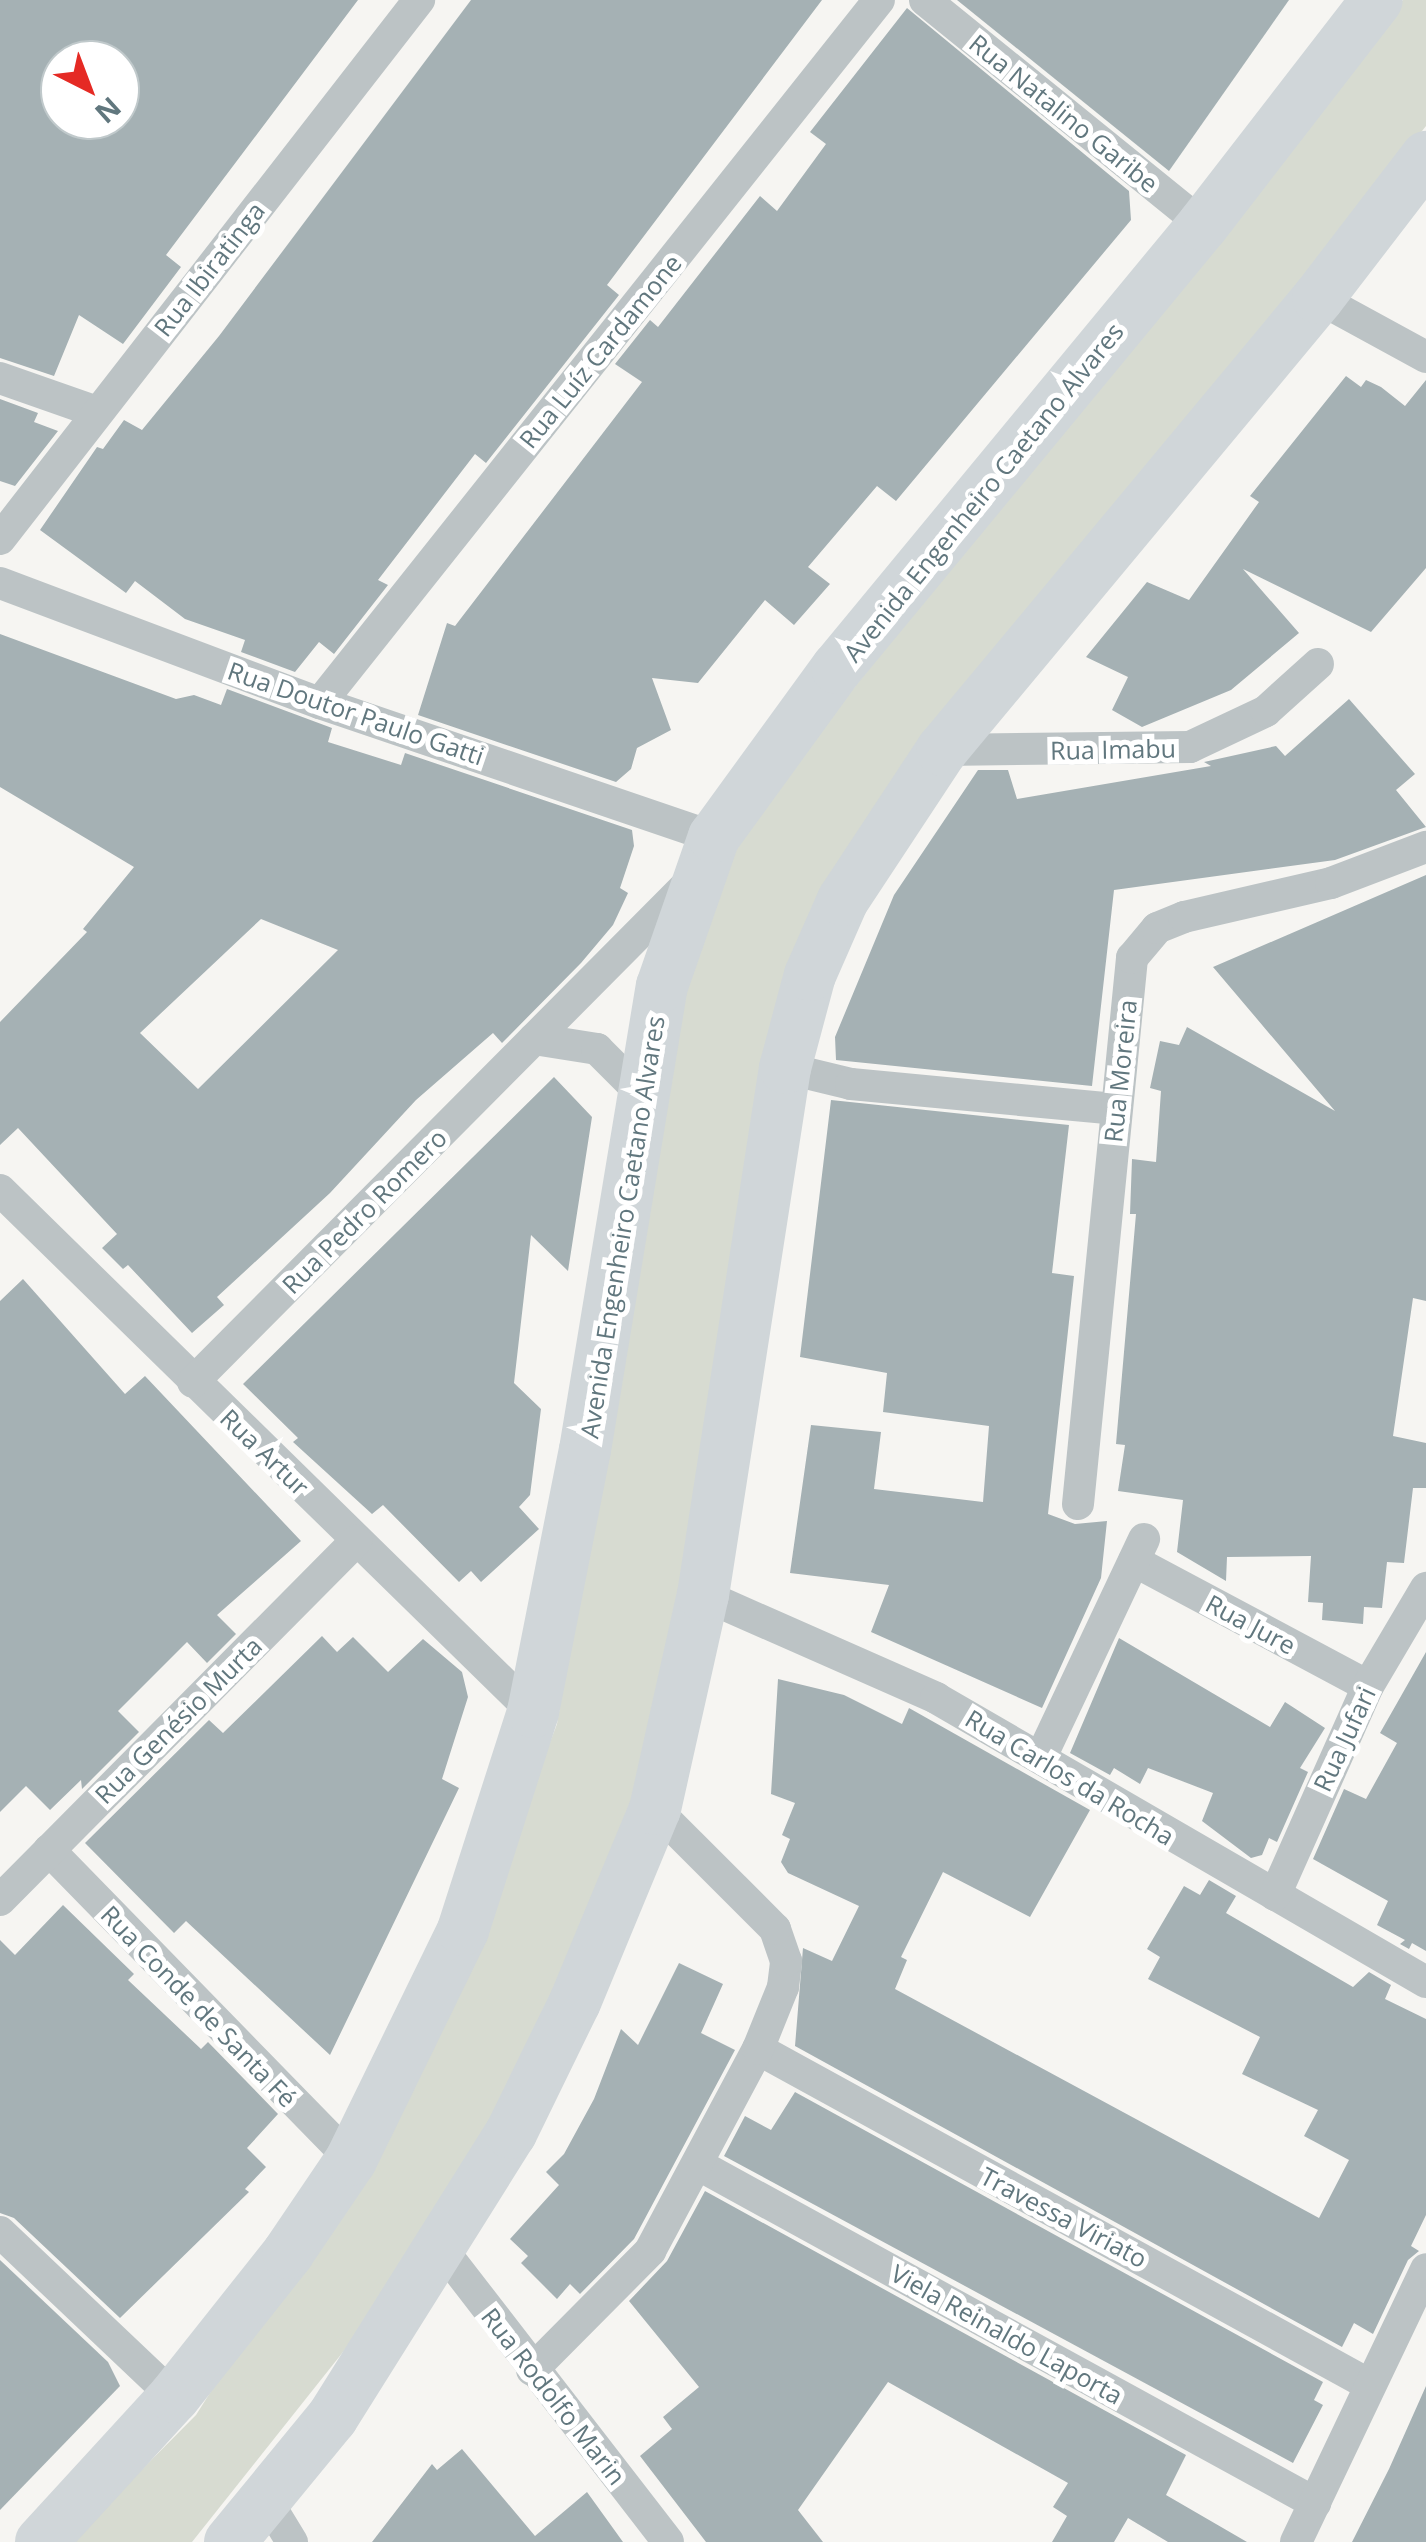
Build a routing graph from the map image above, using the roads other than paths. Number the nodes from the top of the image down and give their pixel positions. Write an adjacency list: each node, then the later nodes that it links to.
1 (419, 0): 10 (street, Rua Ibiratinga)
2 (879, 0): 14 (street, Rua Luíz Cardamone)
3 (924, 0): 6 (street, Rua Natalino Garibe)
4 (1378, 0): 6 (main road, Avenida Engenheiro Caetano Alvares)
5 (1426, 156): 7 (main road)
6 (1203, 225): 17 (main road, Avenida Engenheiro Caetano Alvares)
7 (1318, 298): 8 (street); 15 (main road)
8 (1426, 356)
9 (0, 378): 10 (street)
10 (97, 412): 11 (street, Rua Ibiratinga)
11 (0, 538)
12 (0, 582): 14 (street, Rua Doutor Paulo Gatti)
13 (1318, 664): 15 (street, Rua Imabu)
14 (320, 702): 17 (street, Rua Doutor Paulo Gatti)
15 (942, 750): 19 (main road)
16 (1426, 847): 21 (street, Rua Moreira)
17 (708, 854): 18 (street, Rua Pedro Romero); 20 (main road, Avenida Engenheiro Caetano Alvares)
18 (534, 1039): 20 (street); 23 (street, Rua Pedro Romero)
19 (785, 1068): 21 (street); 27 (main road)
20 (642, 1094): 29 (main road, Avenida Engenheiro Caetano Alvares)
21 (1115, 1108): 24 (street, Rua Moreira)
22 (0, 1190): 23 (street, Rua Artur)
23 (193, 1382): 25 (street, Rua Artur)
24 (1078, 1504)
25 (356, 1541): 29 (street, Rua Artur); 32 (street, Rua Genésio Murta)
26 (1426, 1588): 28 (street, Rua Jufari)
27 (703, 1595): 30 (street, Rua Carlos da Rocha); 31 (main road)
28 (1368, 1686): 30 (street, Rua Jure); 33 (street, Rua Jufari)
29 (532, 1712): 37 (main road, Avenida Engenheiro Caetano Alvares)
30 (1042, 1755): 33 (street, Rua Carlos da Rocha)
31 (655, 1809): 36 (street); 40 (main road)
32 (49, 1850): 34 (street, Rua Genésio Murta); 37 (street, Rua Conde de Santa Fé)
33 (1275, 1895): 35 (street, Rua Carlos da Rocha)
34 (0, 1900)
35 (1426, 1982)
36 (758, 2049): 38 (street); 43 (street, Travessa Viriato)
37 (351, 2160): 44 (main road, Avenida Engenheiro Caetano Alvares)
38 (699, 2165): 42 (street); 45 (street, Viela Reinaldo Laporta)
39 (0, 2232): 44 (street)
40 (441, 2248): 42 (street, Rua Rodolfo Marin); 46 (main road)
41 (1426, 2269): 43 (street)
42 (532, 2370): 49 (street, Rua Rodolfo Marin)
43 (1370, 2385): 45 (street)
44 (174, 2398): 47 (main road, Avenida Engenheiro Caetano Alvares)
45 (1315, 2503): 50 (street)
46 (279, 2521): 48 (main road)
47 (41, 2542)
48 (230, 2542)
49 (668, 2542)
50 (1296, 2542)

